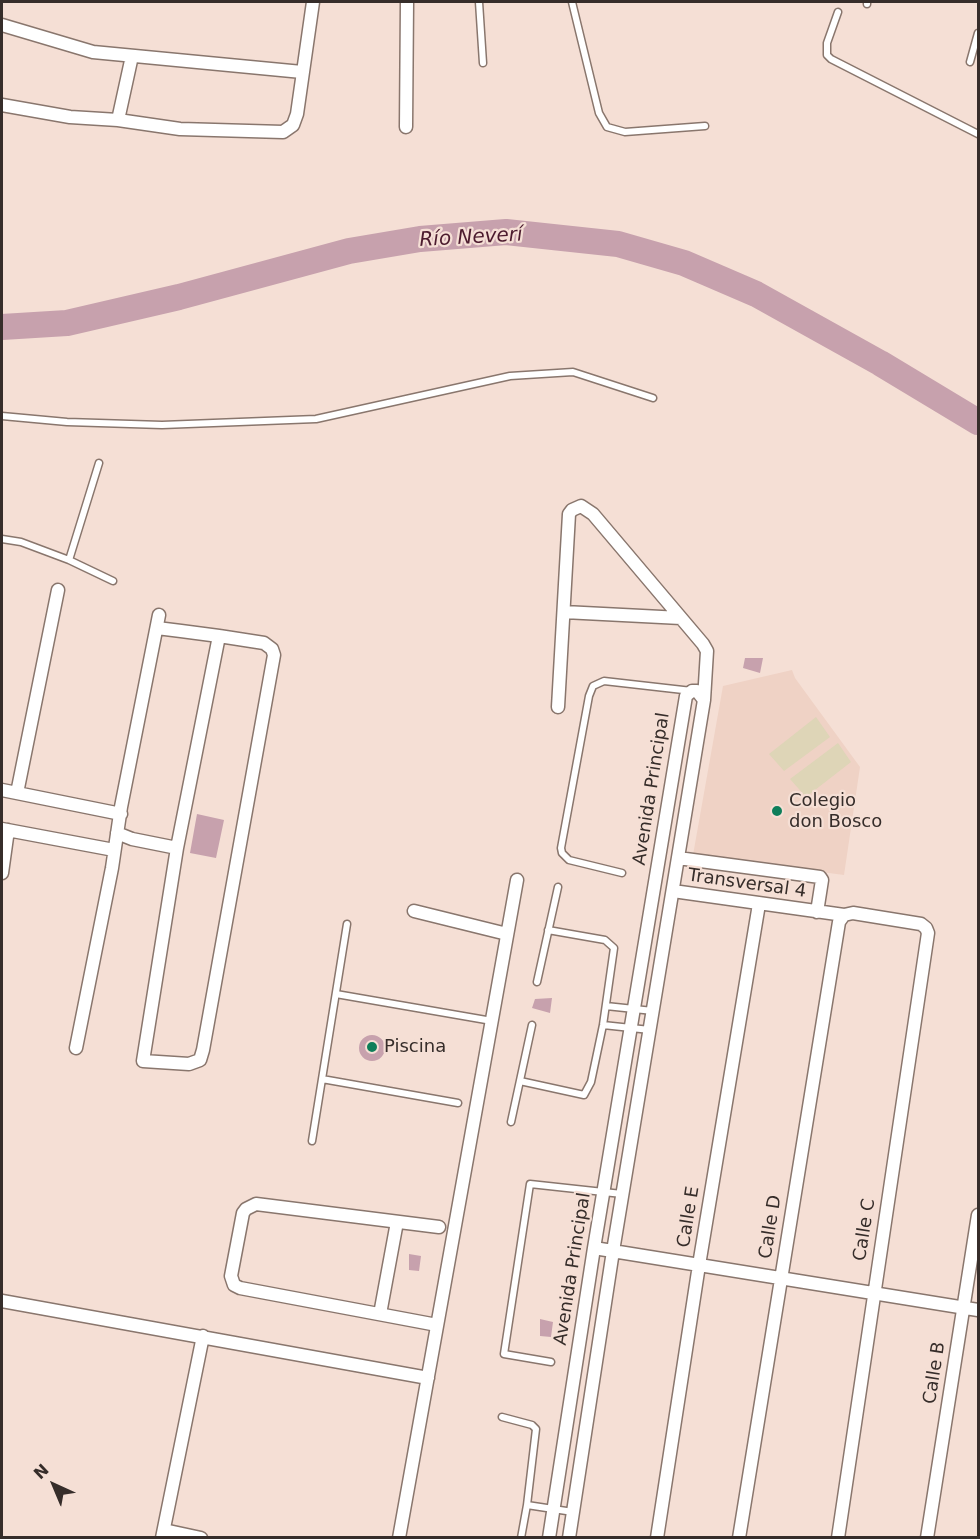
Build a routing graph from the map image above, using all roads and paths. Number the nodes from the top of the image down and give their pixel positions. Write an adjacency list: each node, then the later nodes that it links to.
1 (313, 2): 11 (street)
2 (407, 2): 15 (street)
3 (479, 2): 10 (lane)
4 (572, 2): 14 (lane)
5 (838, 12): 16 (lane)
6 (2, 25): 8 (street)
7 (978, 33): 9 (lane)
8 (132, 56): 11 (street); 13 (street)
9 (969, 62)
10 (483, 63)
11 (302, 72): 13 (street)
12 (2, 105): 13 (street)
13 (118, 120)
14 (705, 126)
15 (406, 127)
16 (978, 134)
17 (653, 398): 18 (lane)
18 (2, 416)
19 (99, 463): 21 (lane)
20 (2, 539): 21 (lane)
21 (69, 560): 22 (lane)
22 (113, 581)
23 (58, 590): 31 (street)
24 (564, 612): 25 (street); 25 (street, Avenida Principal); 29 (street)
25 (681, 618): 28 (street, Avenida Principal)
26 (219, 636): 32 (street); 35 (street); 35 (street)
27 (692, 691): 28 (street); 39 (lane); 54 (street, Avenida Principal)
28 (704, 700): 37 (street, Avenida Principal)
29 (558, 707)
30 (2, 790): 31 (street)
31 (17, 793): 32 (street)
32 (121, 814): 34 (street)
33 (5, 830): 36 (street); 38 (street)
34 (117, 833): 35 (street); 36 (street)
35 (177, 848)
36 (114, 850): 61 (street)
37 (678, 858): 42 (street, Avenida Principal); 45 (street)
38 (2, 873)
39 (622, 873)
40 (517, 880): 50 (street)
41 (558, 887): 49 (lane)
42 (673, 891): 43 (street, Transversal 4); 55 (street, Avenida Principal)
43 (759, 904): 45 (street, Transversal 4); 74 (street, Calle E)
44 (414, 911): 50 (street)
45 (818, 912): 46 (street, Transversal 4)
46 (841, 918): 48 (street, Transversal 4); 75 (street, Calle D)
47 (347, 924): 52 (lane)
48 (926, 928): 76 (street, Calle C)
49 (548, 930): 51 (lane); 53 (lane)
50 (507, 934): 56 (street)
51 (537, 982)
52 (336, 994): 56 (lane); 62 (lane)
53 (606, 1006): 54 (lane); 58 (lane)
54 (633, 1009): 55 (lane); 59 (street, Avenida Principal)
55 (653, 1011): 60 (street, Avenida Principal)
56 (492, 1021): 81 (street)
57 (532, 1025): 63 (lane)
58 (603, 1025): 59 (lane); 63 (lane)
59 (630, 1028): 60 (lane); 67 (street, Avenida Principal)
60 (650, 1030): 68 (street, Avenida Principal)
61 (76, 1048)
62 (322, 1079): 64 (lane); 66 (lane)
63 (520, 1081): 65 (lane)
64 (458, 1103)
65 (511, 1122)
66 (312, 1141)
67 (603, 1192): 68 (lane); 72 (street, Avenida Principal); 83 (lane)
68 (623, 1194): 73 (street, Avenida Principal)
69 (978, 1215): 78 (street, Calle B)
70 (397, 1222): 71 (street); 80 (street); 80 (street)
71 (439, 1227)
72 (594, 1248): 73 (street); 87 (street, Avenida Principal)
73 (613, 1251): 74 (street); 88 (street, Avenida Principal)
74 (699, 1265): 75 (street); 95 (street, Calle E)
75 (781, 1278): 76 (street); 96 (street, Calle D)
76 (874, 1294): 78 (street); 97 (street, Calle C)
77 (2, 1301): 82 (street)
78 (963, 1308): 79 (street); 98 (street, Calle B)
79 (978, 1310)
80 (380, 1314): 81 (street)
81 (437, 1325): 84 (street)
82 (203, 1336): 84 (street); 89 (street)
83 (551, 1362)
84 (428, 1378): 91 (street)
85 (502, 1417): 86 (lane)
86 (527, 1505): 87 (lane); 92 (lane)
87 (554, 1509): 88 (lane); 93 (street, Avenida Principal)
88 (573, 1512): 94 (street, Avenida Principal)
89 (163, 1534): 90 (street)
90 (201, 1538)
91 (399, 1538)
92 (520, 1538)
93 (549, 1538)
94 (568, 1538)
95 (657, 1538)
96 (739, 1538)
97 (838, 1538)
98 (927, 1538)

